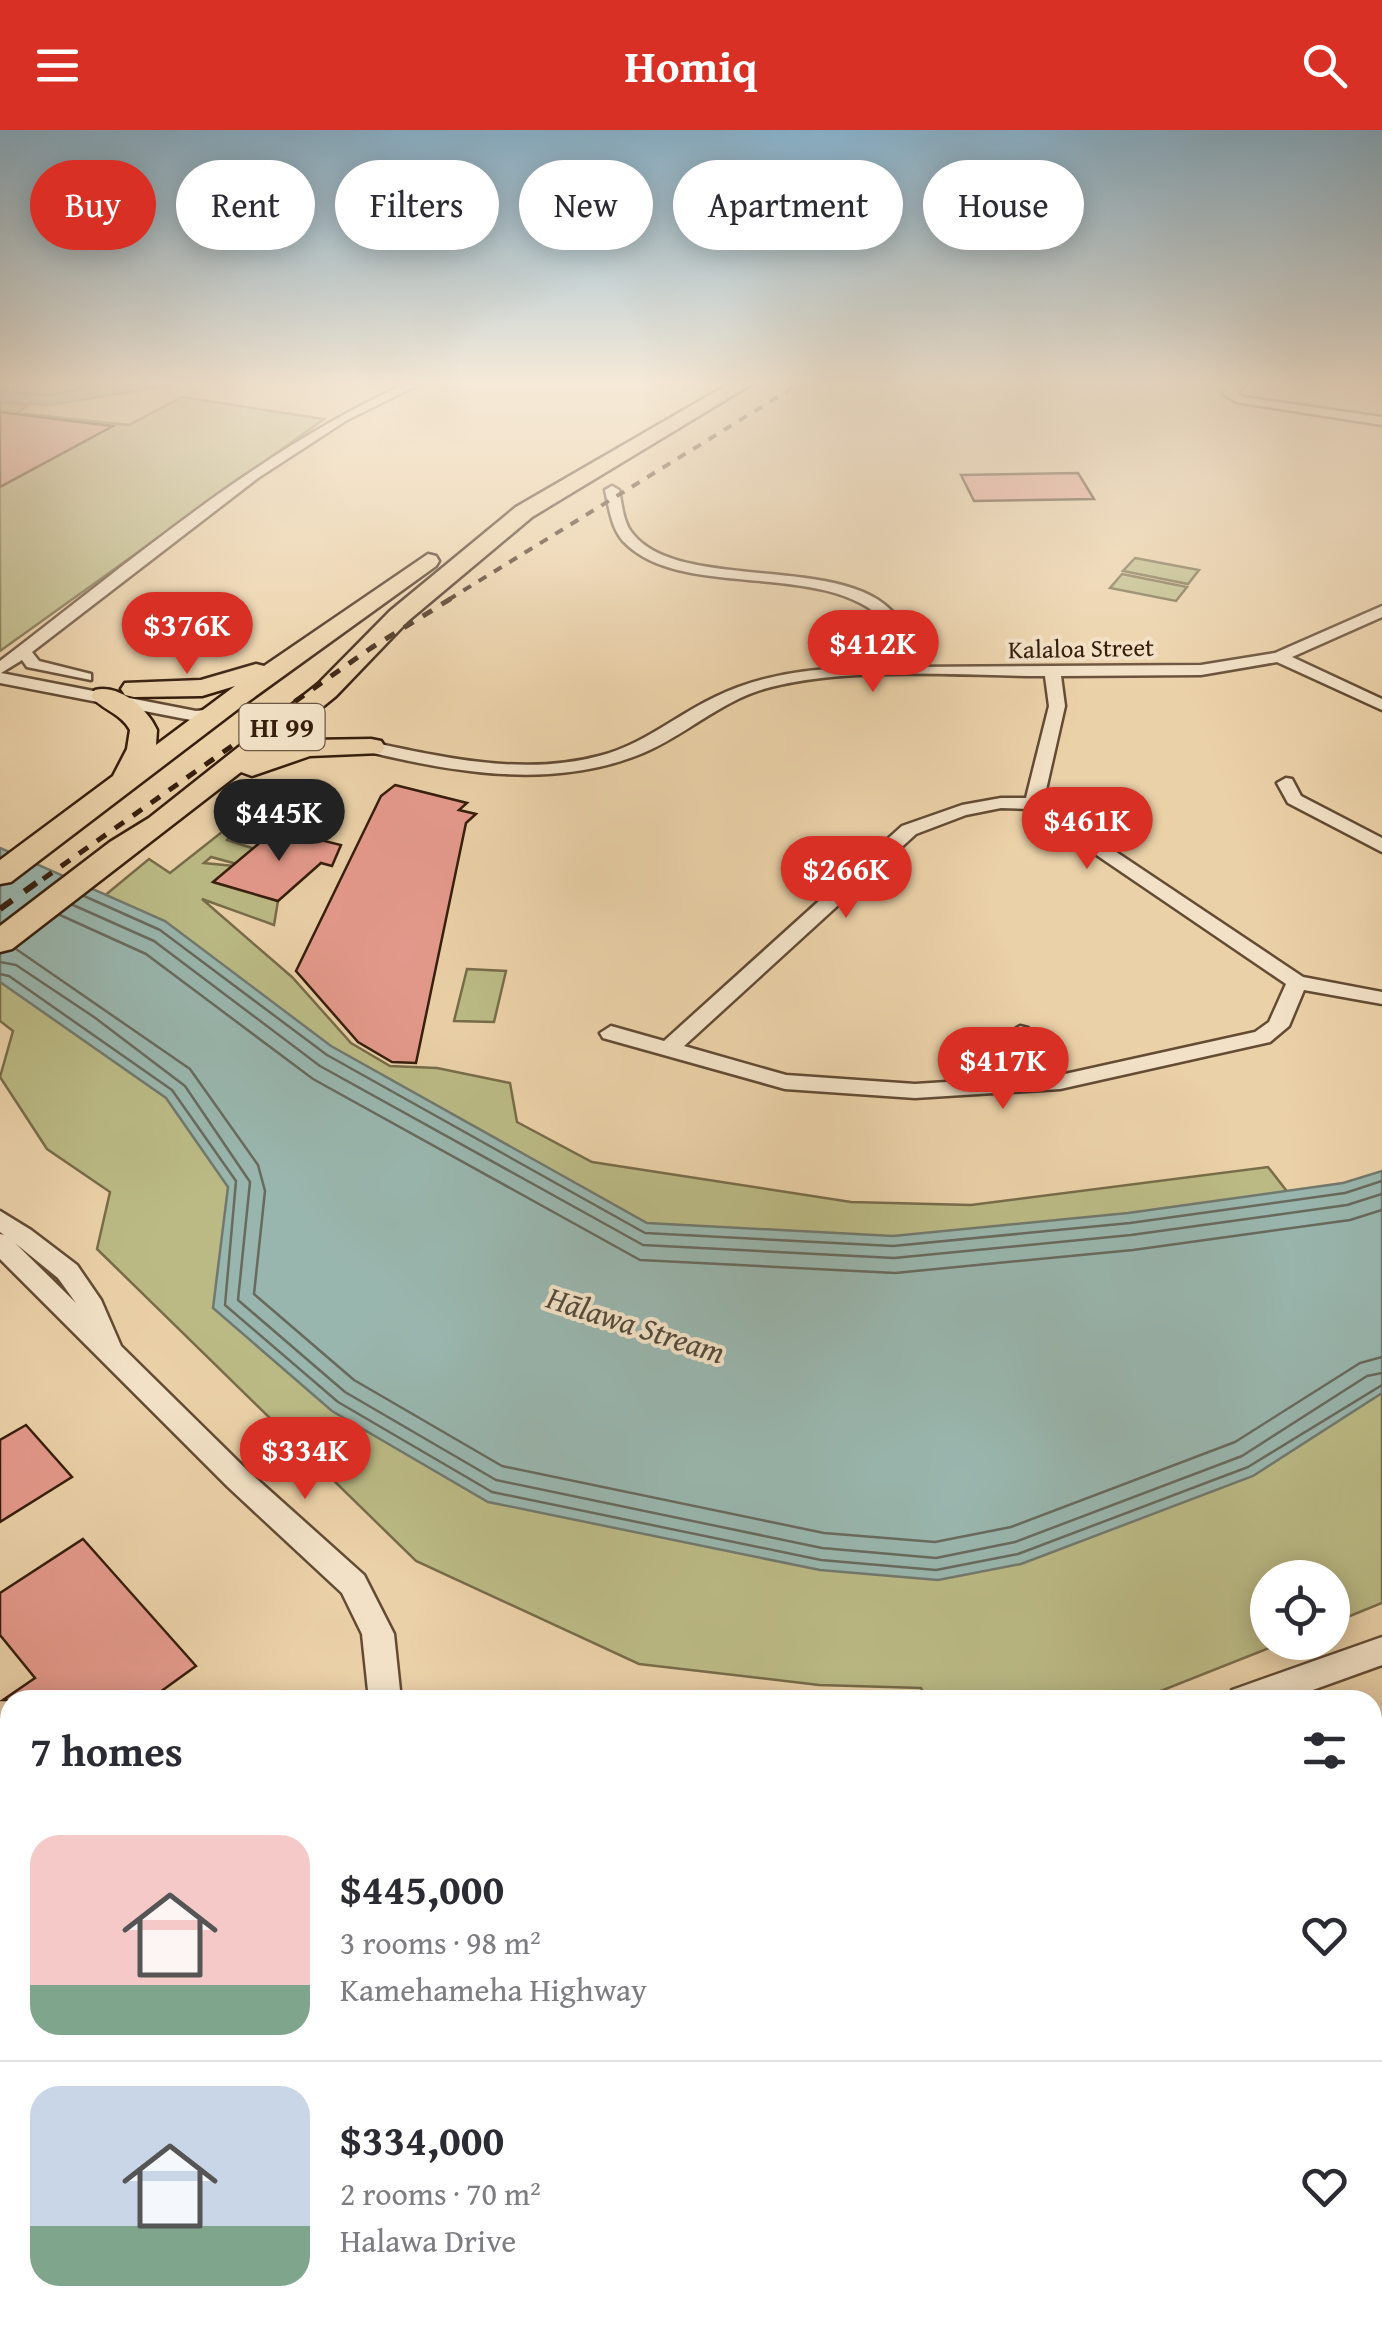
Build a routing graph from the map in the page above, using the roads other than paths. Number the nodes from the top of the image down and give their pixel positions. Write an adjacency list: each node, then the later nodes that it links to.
1 (238, 488): 7 (street)
2 (540, 488): 9 (main road, HI 99)
3 (564, 488): 6 (main road, HI 99)
4 (612, 490): 11 (street)
5 (1382, 611): 8 (street, Kalaloa Street)
6 (368, 647): 15 (main road, HI 99); 18 (main road)
7 (24, 652): 10 (street); 14 (street)
8 (1279, 657): 12 (street, Kalaloa Street); 17 (street)
9 (284, 663): 14 (main road); 18 (main road, HI 99)
10 (0, 669)
11 (904, 672): 12 (street, Kalaloa Street); 19 (street, Kalaloa Street)
12 (1053, 674): 23 (street)
13 (0, 678): 16 (street)
14 (134, 689): 18 (street)
15 (327, 690): 19 (main road); 22 (main road, HI 99)
16 (104, 696): 18 (street); 20 (main road)
17 (1382, 704)
18 (219, 714): 20 (main road, HI 99); 22 (main road)
19 (372, 747): 24 (main road)
20 (126, 779): 26 (main road, HI 99)
21 (1286, 784): 25 (street)
22 (190, 798): 24 (main road, HI 99)
23 (1034, 804): 28 (street); 32 (street)
24 (159, 824): 27 (main road, HI 99)
25 (1382, 846)
26 (0, 875)
27 (0, 942)
28 (1298, 982): 29 (street); 33 (street)
29 (1382, 998)
30 (611, 1032): 32 (street)
31 (1020, 1032): 33 (street)
32 (668, 1049): 33 (street)
33 (1060, 1082)
34 (0, 1220): 36 (street)
35 (0, 1243): 36 (street)
36 (110, 1350): 38 (street)
37 (1382, 1651): 39 (street)
38 (385, 1690)
39 (1272, 1690)

